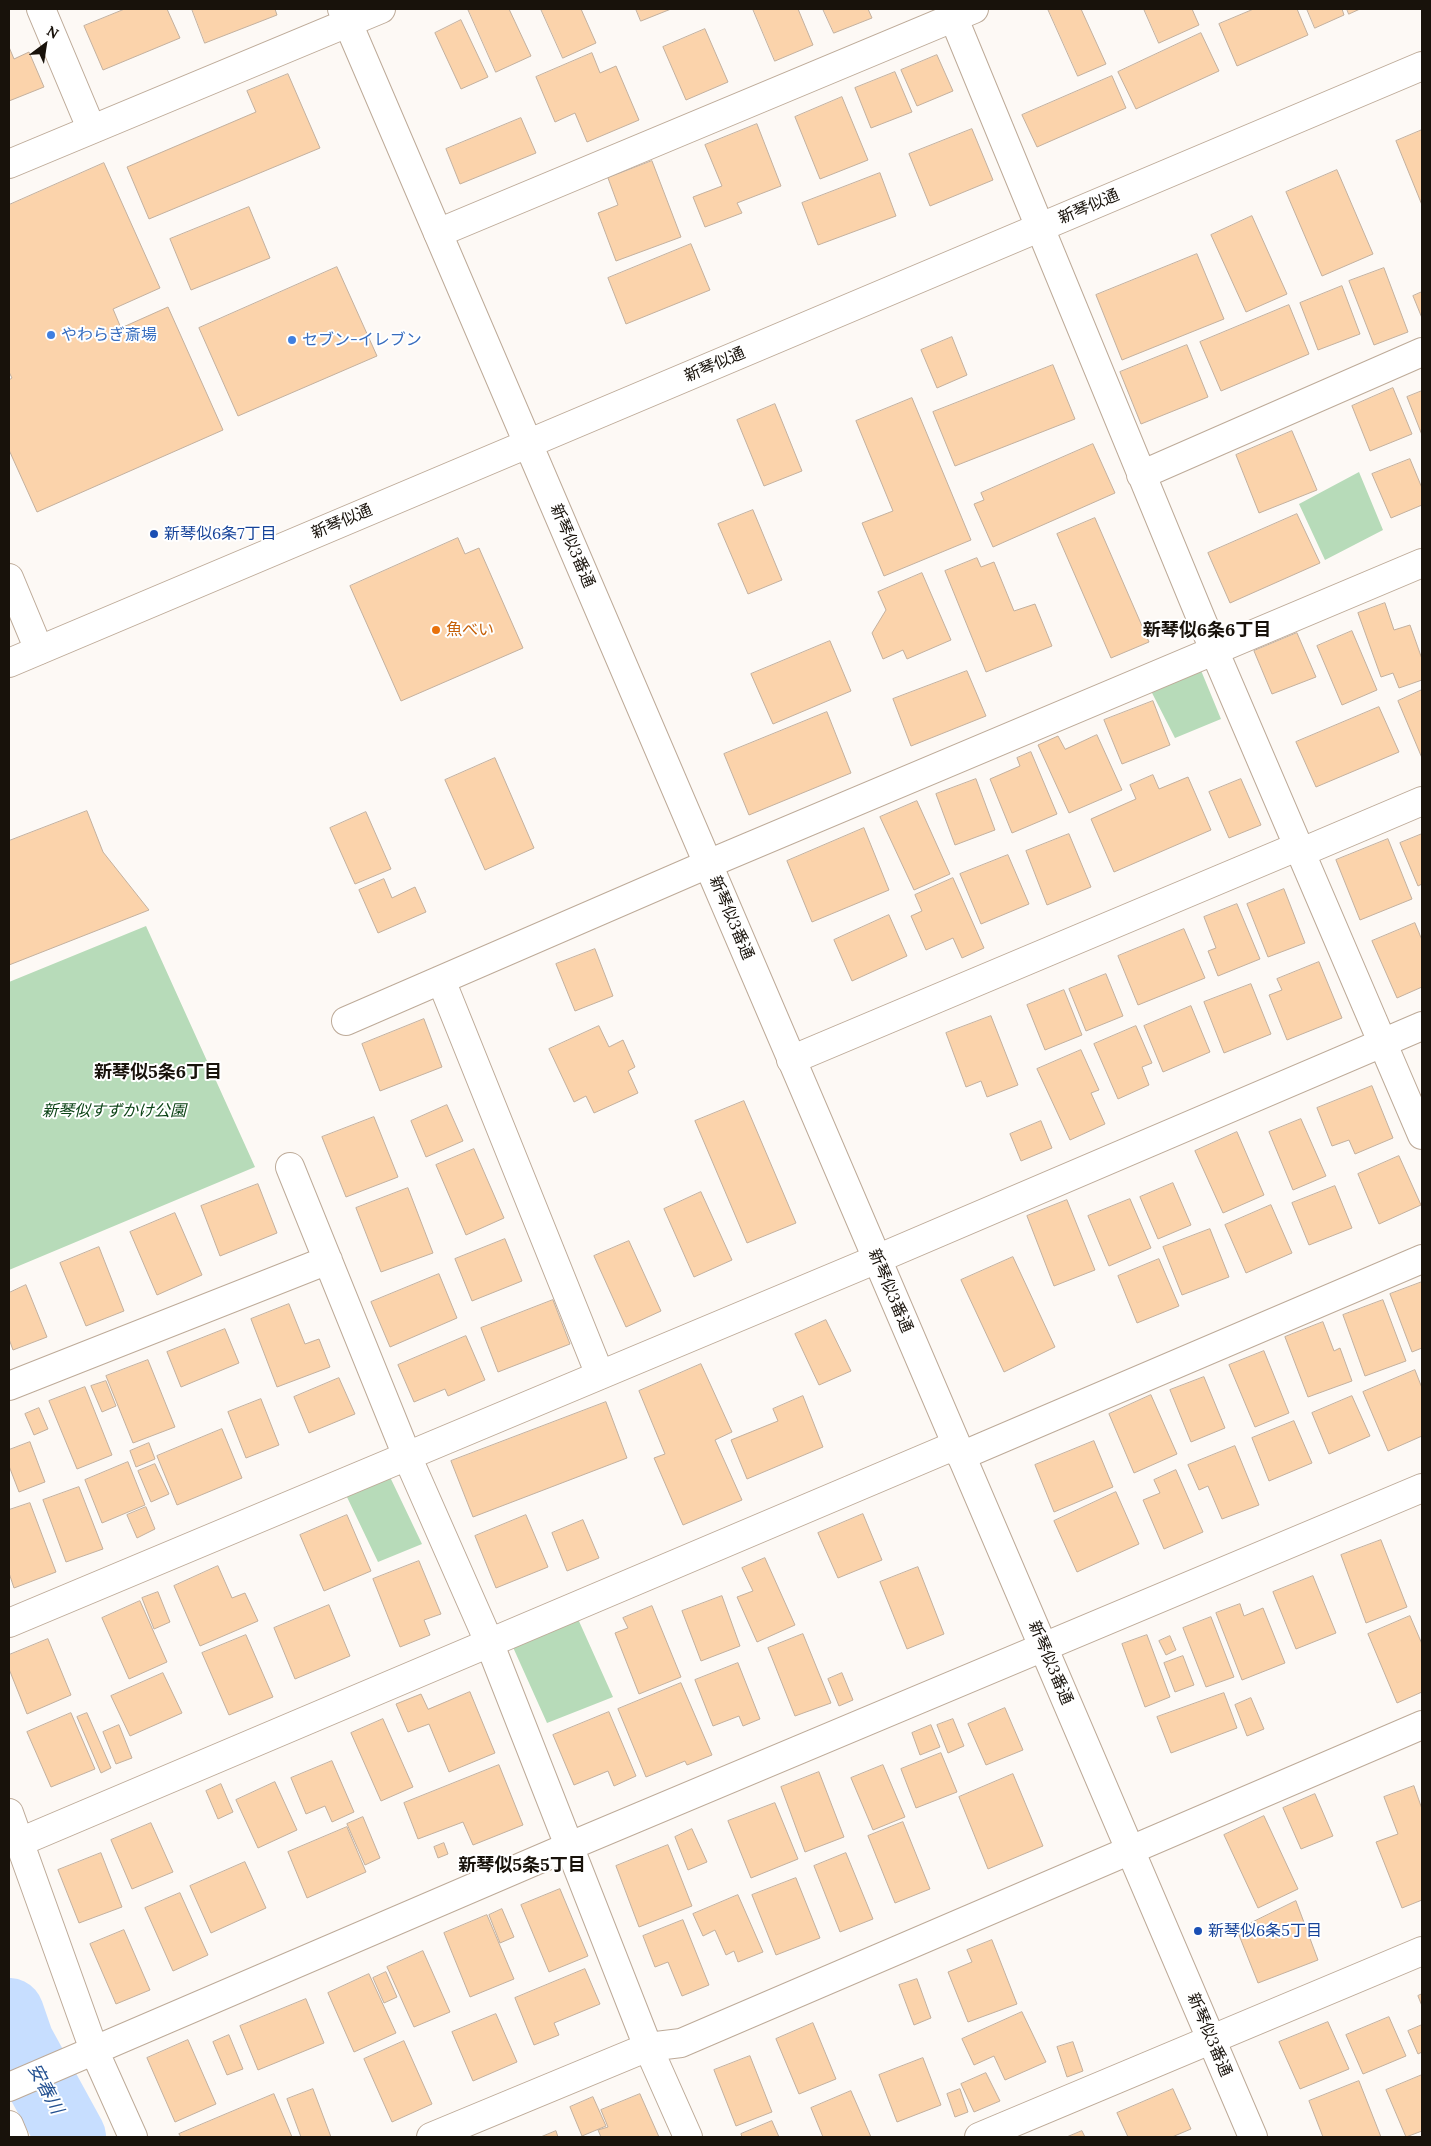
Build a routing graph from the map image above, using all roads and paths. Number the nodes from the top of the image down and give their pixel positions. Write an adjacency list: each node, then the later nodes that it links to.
1 (41, 9): 6 (street)
2 (381, 9): 4 (street)
3 (959, 12): 8 (street); 9 (street)
4 (345, 16): 6 (street); 9 (street, 新琴似3番通)
5 (1422, 66): 8 (street, 新琴似通)
6 (91, 128): 7 (street)
7 (9, 164)
8 (1039, 228): 11 (street, 新琴似通); 12 (street)
9 (438, 233): 11 (street, 新琴似3番通)
10 (1422, 352): 12 (street)
11 (528, 444): 15 (street, 新琴似通); 20 (street, 新琴似3番通)
12 (1141, 475): 16 (street)
13 (1422, 563): 16 (street)
14 (9, 578): 15 (street)
15 (40, 650): 17 (street, 新琴似通)
16 (1214, 650): 19 (street); 20 (street)
17 (9, 663)
18 (1422, 801): 19 (street)
19 (1300, 849): 24 (street); 25 (street)
20 (708, 864): 21 (street); 25 (street, 新琴似3番通)
21 (441, 980): 22 (street); 31 (street)
22 (346, 1021)
23 (1422, 1026): 24 (street)
24 (1383, 1043): 26 (street); 28 (street)
25 (791, 1060): 28 (street, 新琴似3番通)
26 (1422, 1135)
27 (290, 1167): 30 (street)
28 (877, 1259): 31 (street); 33 (street, 新琴似3番通)
29 (1422, 1259): 33 (street)
30 (328, 1260): 32 (street); 34 (street)
31 (600, 1375): 34 (street)
32 (9, 1386)
33 (959, 1450): 37 (street); 38 (street, 新琴似3番通)
34 (407, 1456): 36 (street); 37 (street)
35 (1422, 1488): 38 (street)
36 (9, 1623)
37 (489, 1642): 41 (street); 42 (street)
38 (1043, 1648): 42 (street); 43 (street, 新琴似3番通)
39 (1422, 1725): 43 (street)
40 (9, 1813): 41 (street)
41 (20, 1842): 47 (street)
42 (570, 1846): 46 (street); 47 (street)
43 (1130, 1851): 45 (street, 新琴似3番通); 46 (street)
44 (1422, 1951): 45 (street)
45 (1211, 2041): 54 (street); 55 (street, 新琴似3番通)
46 (648, 2047): 52 (street); 53 (street)
47 (94, 2050): 48 (street); 51 (street)
48 (12, 2086)
49 (9, 2125): 50 (street)
50 (14, 2137)
51 (133, 2137)
52 (431, 2137)
53 (688, 2137)
54 (979, 2137)
55 (1253, 2137)

